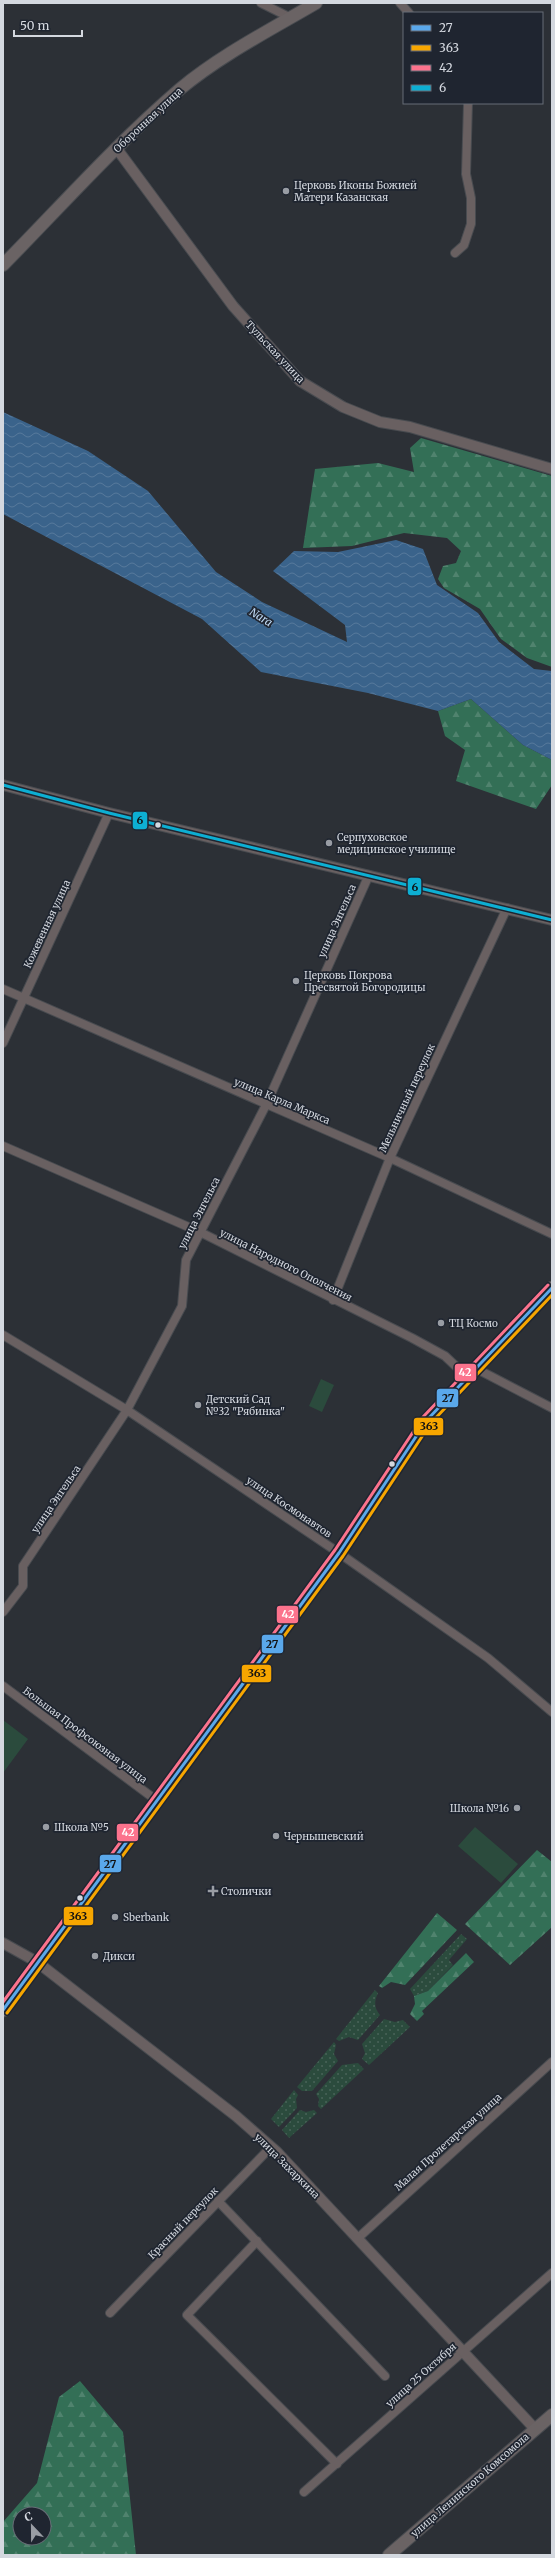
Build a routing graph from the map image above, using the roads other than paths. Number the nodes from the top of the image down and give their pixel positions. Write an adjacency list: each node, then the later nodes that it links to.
1 (261, 3): 5 (street)
2 (316, 3): 5 (main road, Оборонная улица)
3 (400, 3): 4 (street)
4 (408, 12)
5 (291, 18): 7 (main road, Оборонная улица)
6 (468, 104): 8 (street)
7 (117, 149): 9 (main road, Оборонная улица); 10 (street, Тульская улица)
8 (455, 253)
9 (3, 265)
10 (552, 469)
11 (3, 785): 12 (street)
12 (108, 813): 13 (street); 17 (street, Кожевенная улица)
13 (369, 875): 14 (street); 19 (street, улица Энгельса)
14 (507, 908): 15 (street); 21 (street, Мельничный переулок)
15 (552, 920)
16 (3, 989): 17 (street, улица Карла Маркса)
17 (24, 998): 18 (street, Кожевенная улица); 19 (street, улица Карла Маркса)
18 (3, 1043)
19 (266, 1105): 21 (street, улица Карла Маркса); 22 (street, улица Энгельса)
20 (3, 1146): 22 (street, улица Народного Ополчения)
21 (390, 1158): 23 (street, улица Карла Маркса); 25 (street, Мельничный переулок)
22 (200, 1232): 25 (street, улица Народного Ополчения); 29 (street, улица Энгельса)
23 (552, 1234)
24 (552, 1288): 27 (main road)
25 (333, 1300): 27 (street, улица Народного Ополчения)
26 (3, 1335): 29 (street, улица Космонавтов)
27 (475, 1368): 28 (street, улица Народного Ополчения); 30 (main road)
28 (552, 1408)
29 (127, 1410): 30 (street, улица Космонавтов); 31 (street, улица Энгельса)
30 (339, 1553): 33 (street, улица Космонавтов); 34 (main road)
31 (3, 1612)
32 (3, 1686): 34 (street, Большая Профсоюзная улица)
33 (552, 1712)
34 (156, 1800): 36 (main road)
35 (3, 1943): 36 (street, улица Захаркина)
36 (37, 1962): 37 (main road); 39 (street, улица Захаркина)
37 (3, 2010)
38 (552, 2062): 41 (street, Малая Пролетарская улица)
39 (271, 2147): 40 (street, Красный переулок); 41 (street, улица Захаркина)
40 (218, 2201): 42 (street); 44 (street, Красный переулок)
41 (358, 2238): 45 (street, улица Захаркина)
42 (257, 2241): 46 (street); 49 (street)
43 (552, 2273): 45 (street, улица 25 Октября)
44 (110, 2313)
45 (463, 2351): 48 (street, улица Захаркина); 49 (street, улица 25 Октября)
46 (386, 2376)
47 (552, 2415): 48 (main road, улица Ленинского Комсомола)
48 (535, 2429): 51 (main road, улица Ленинского Комсомола)
49 (337, 2464): 50 (street, улица 25 Октября)
50 (304, 2492)
51 (389, 2555)

